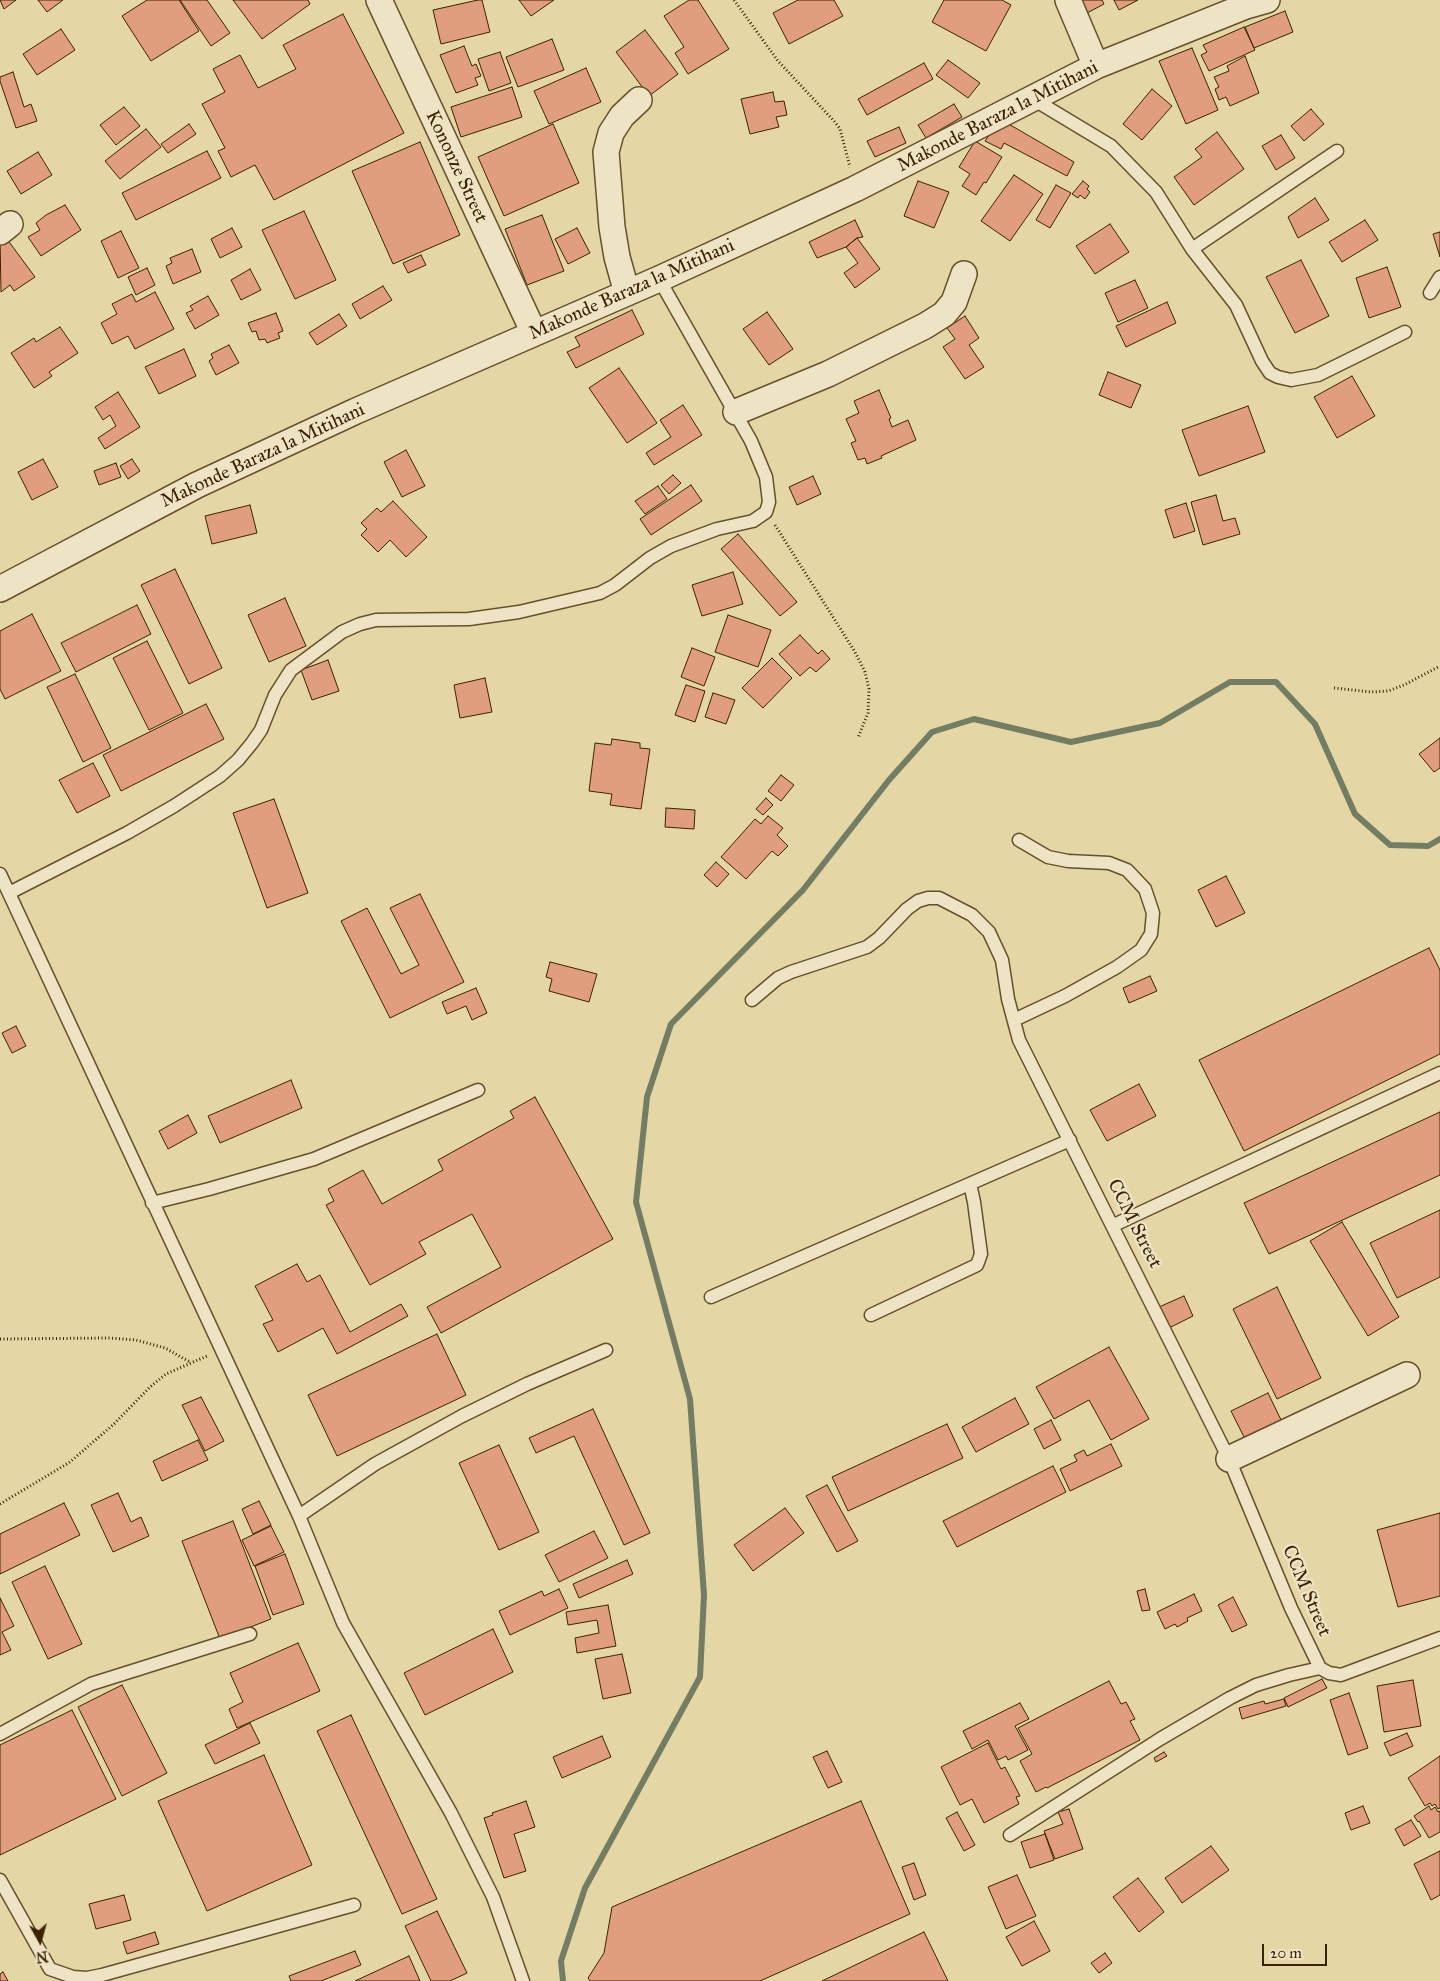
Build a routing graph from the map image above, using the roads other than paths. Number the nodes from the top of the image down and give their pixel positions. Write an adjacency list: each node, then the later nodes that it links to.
1 (379, 0): 15 (street, Kononze Street)
2 (1068, 0): 4 (street)
3 (1268, 0): 4 (street, Makonde Baraza la Mitihani)
4 (1096, 66): 5 (street, Makonde Baraza la Mitihani)
5 (1033, 99): 8 (lane); 11 (street, Makonde Baraza la Mitihani)
6 (639, 100): 12 (street)
7 (1337, 151): 8 (lane)
8 (1192, 249): 14 (lane)
9 (964, 274): 16 (street)
10 (1440, 277): 13 (lane)
11 (659, 279): 12 (street, Makonde Baraza la Mitihani); 16 (lane)
12 (627, 293): 15 (street, Makonde Baraza la Mitihani)
13 (1430, 293)
14 (1406, 332)
15 (534, 333): 17 (street, Makonde Baraza la Mitihani)
16 (736, 412): 20 (lane)
17 (0, 589)
18 (1019, 840): 22 (lane)
19 (0, 874): 20 (lane)
20 (10, 893): 27 (lane)
21 (752, 1000): 22 (lane, CCM Street)
22 (1014, 1020): 25 (lane, CCM Street)
23 (1440, 1073): 28 (lane)
24 (478, 1090): 27 (lane)
25 (1070, 1140): 26 (lane); 28 (lane, CCM Street)
26 (970, 1184): 29 (lane); 30 (lane)
27 (152, 1203): 34 (lane)
28 (1114, 1225): 33 (lane, CCM Street)
29 (710, 1297)
30 (871, 1315)
31 (606, 1350): 34 (lane)
32 (1407, 1375): 33 (street)
33 (1229, 1459): 37 (lane, CCM Street)
34 (299, 1516): 44 (lane)
35 (250, 1634): 38 (lane)
36 (1440, 1638): 37 (lane)
37 (1320, 1668): 39 (lane)
38 (0, 1734)
39 (1010, 1835)
40 (0, 1880): 42 (lane)
41 (354, 1906): 42 (lane)
42 (50, 1969): 43 (lane)
43 (56, 1981)
44 (523, 1981)

